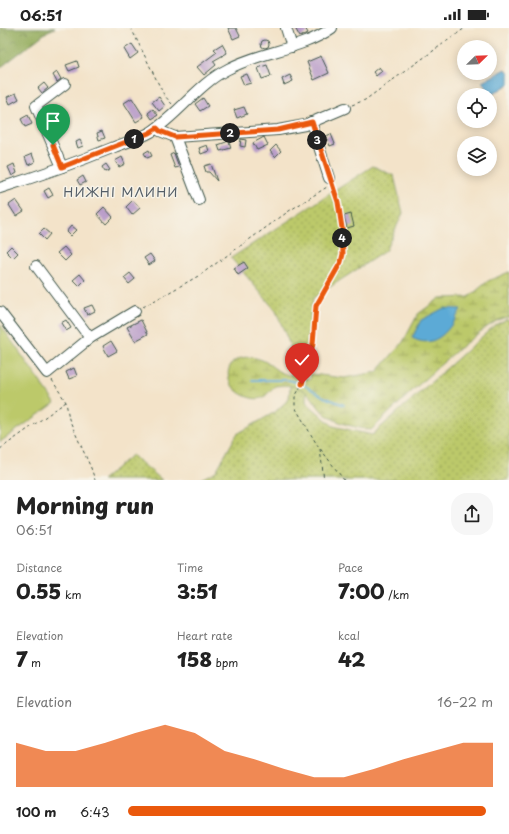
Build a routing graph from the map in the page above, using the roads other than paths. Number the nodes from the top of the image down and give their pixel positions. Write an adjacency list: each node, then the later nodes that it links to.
1 (286, 28): 3 (street)
2 (332, 28): 3 (street)
3 (292, 47): 7 (street)
4 (65, 84): 9 (street)
5 (345, 108): 6 (street)
6 (312, 122): 8 (street); 10 (street)
7 (157, 128): 8 (street); 9 (street)
8 (175, 137): 12 (street)
9 (62, 167): 11 (street)
10 (330, 178)
11 (0, 188)
12 (199, 200)
13 (36, 266): 16 (street)
14 (135, 311): 16 (street)
15 (0, 312): 16 (street)
16 (90, 338)

